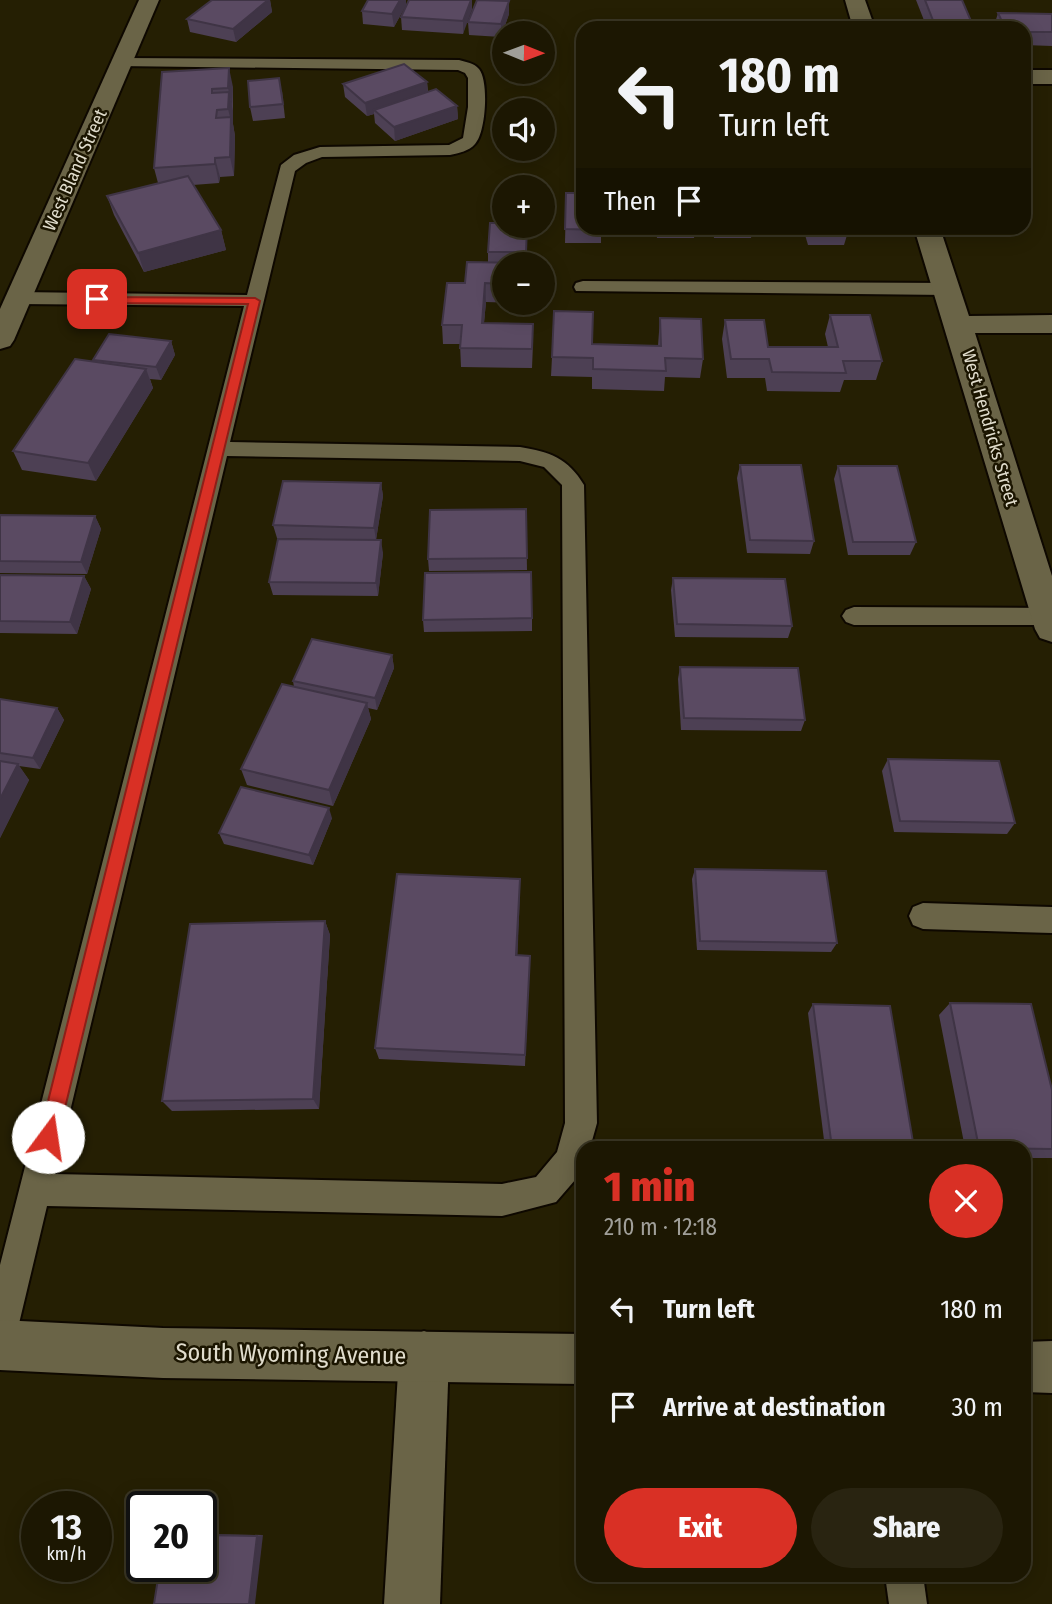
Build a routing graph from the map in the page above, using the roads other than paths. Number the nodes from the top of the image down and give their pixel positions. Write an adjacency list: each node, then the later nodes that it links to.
1 (149, 0): 4 (street, West Bland Street)
2 (855, 0): 3 (street)
3 (862, 21)
4 (122, 63): 10 (street, West Bland Street); 11 (lane)
5 (1031, 77): 6 (street)
6 (1052, 77)
7 (929, 235): 9 (street, West Hendricks Street)
8 (583, 287): 9 (lane)
9 (947, 289): 13 (street, West Hendricks Street)
10 (18, 298): 11 (lane); 14 (street, West Bland Street)
11 (255, 301): 15 (lane)
12 (1052, 324): 13 (street)
13 (960, 325): 17 (street, West Hendricks Street)
14 (0, 340)
15 (218, 449): 20 (lane); 22 (lane)
16 (854, 616): 17 (lane)
17 (1050, 623)
18 (923, 916): 19 (lane)
19 (1052, 920)
20 (576, 1141)
21 (576, 1142): 22 (lane)
22 (35, 1190): 23 (lane)
23 (0, 1332)
24 (0, 1345): 25 (street, South Wyoming Avenue)
25 (424, 1356): 26 (street, South Wyoming Avenue); 30 (street)
26 (576, 1359)
27 (1031, 1367): 28 (street)
28 (1052, 1367)
29 (905, 1582): 31 (lane)
30 (412, 1604)
31 (908, 1604)

